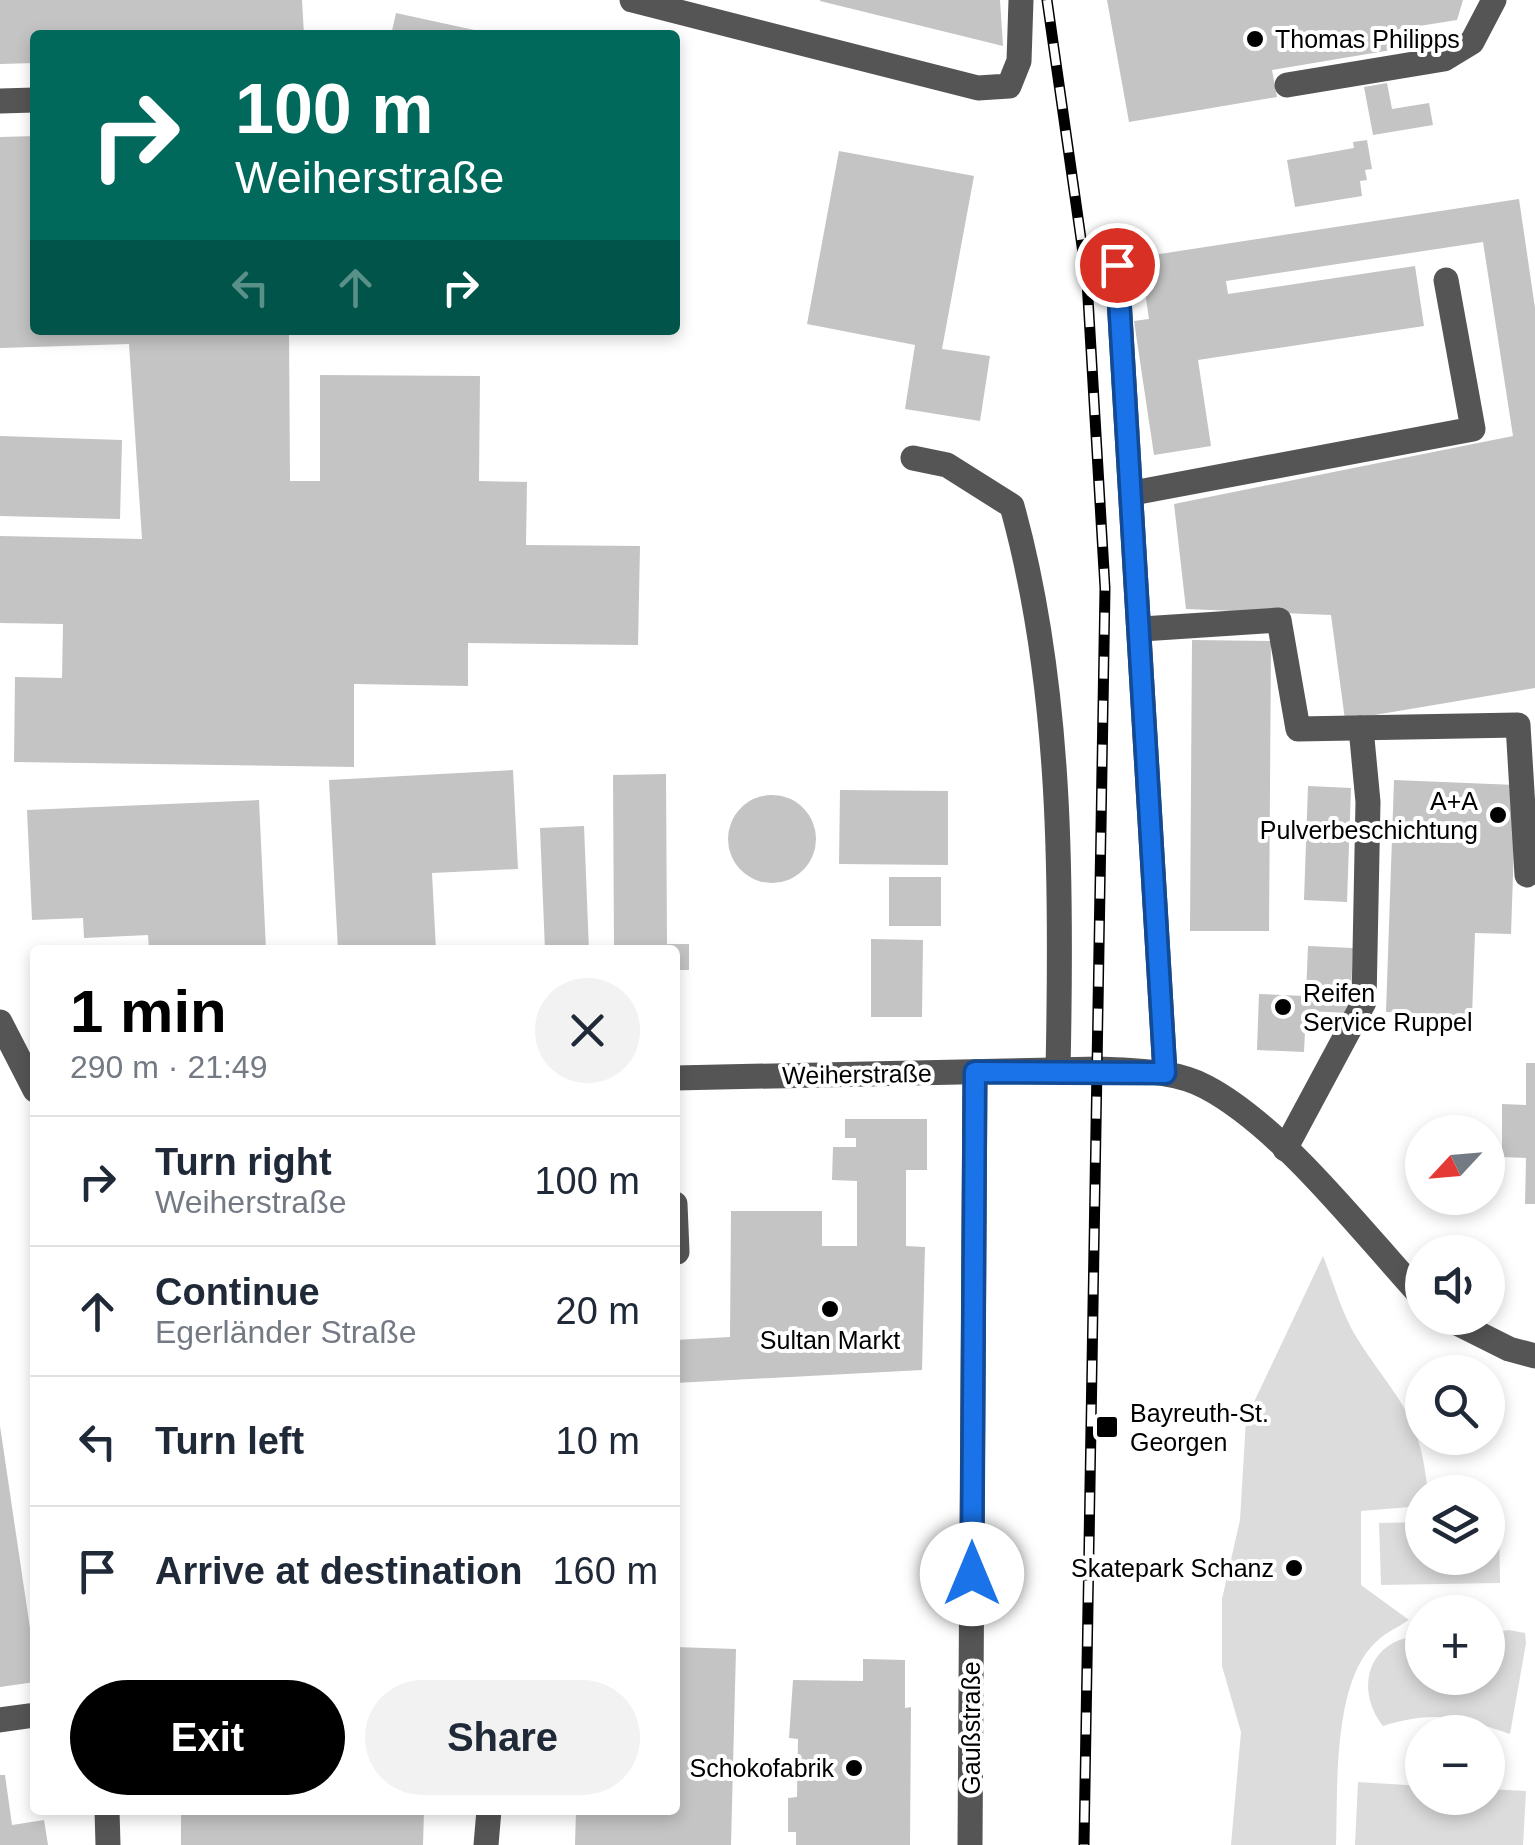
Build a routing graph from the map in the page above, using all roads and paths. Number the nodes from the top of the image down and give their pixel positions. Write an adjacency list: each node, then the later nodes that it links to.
1 (632, 0): 2 (street)
2 (1021, 0)
3 (1494, 0): 4 (street)
4 (1287, 84)
5 (0, 100): 6 (street)
6 (30, 100)
7 (1117, 265): 10 (street)
8 (1446, 280): 10 (street)
9 (913, 458): 15 (street)
10 (1133, 492): 11 (street)
11 (1142, 629): 12 (street); 17 (street)
12 (1361, 728): 13 (street); 20 (street)
13 (1526, 875)
14 (0, 1022): 19 (street)
15 (1058, 1070): 16 (street, Weiherstraße); 17 (street, Weiherstraße)
16 (975, 1072): 18 (street, Weiherstraße); 30 (street, Gaußstraße)
17 (1165, 1073): 20 (street, Weiherstraße)
18 (680, 1078)
19 (30, 1081)
20 (1285, 1149): 21 (street, Weiherstraße)
21 (1405, 1279)
22 (1480, 1335): 23 (street)
23 (1535, 1356)
24 (30, 1716): 25 (street)
25 (0, 1720)
26 (107, 1815): 28 (street)
27 (489, 1815): 29 (street)
28 (108, 1845)
29 (486, 1845)
30 (970, 1845)

